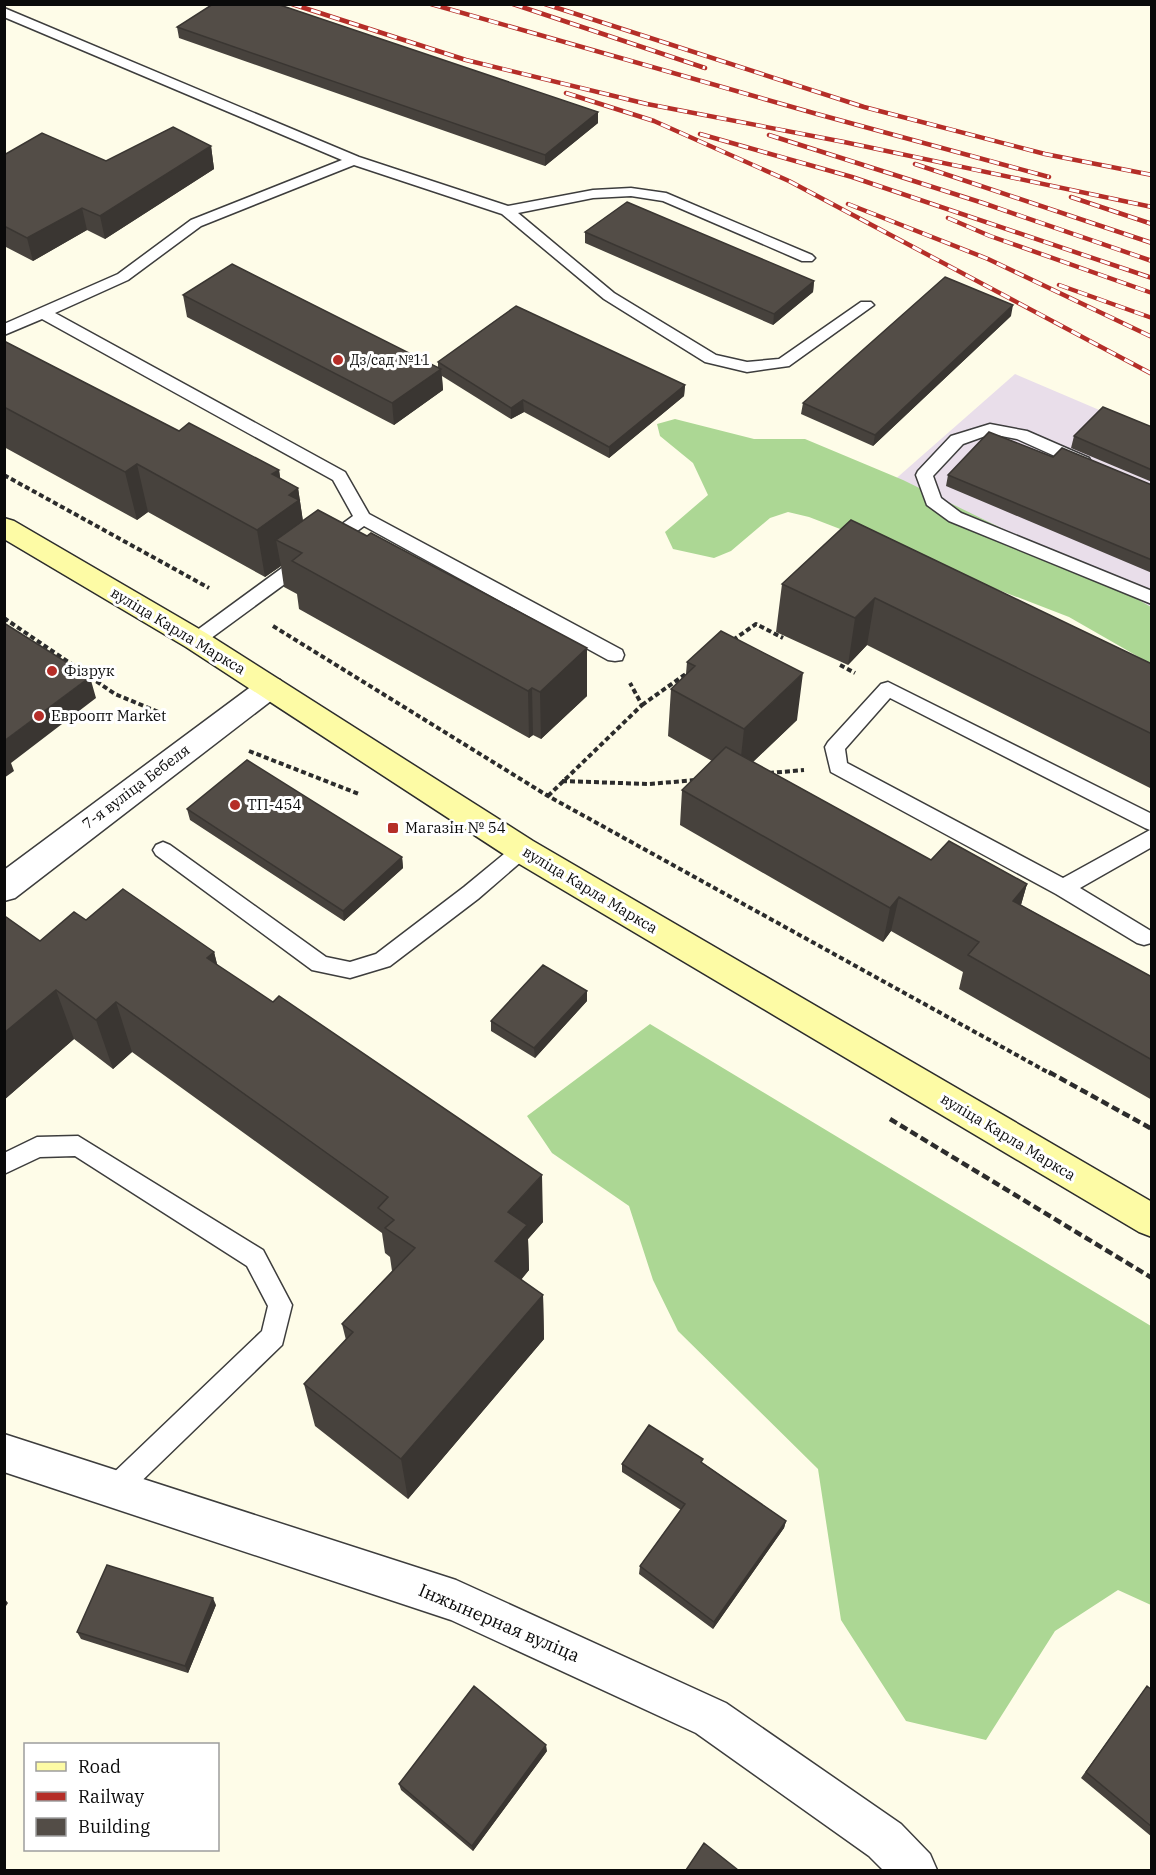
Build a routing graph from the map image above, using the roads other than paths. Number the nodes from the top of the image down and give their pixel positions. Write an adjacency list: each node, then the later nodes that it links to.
1 (4, 12): 2 (lane)
2 (354, 160): 3 (lane); 6 (lane)
3 (507, 211): 4 (lane); 5 (lane)
4 (807, 258)
5 (866, 304)
6 (43, 313): 7 (lane); 9 (lane)
7 (9, 323)
8 (1097, 468): 11 (lane)
9 (363, 518): 12 (lane); 13 (lane)
10 (4, 527): 12 (main road, вуліца Карла Маркса)
11 (1152, 598)
12 (196, 640): 14 (main road, вуліца Карла Маркса)
13 (615, 655)
14 (270, 687): 18 (main road, вуліца Карла Маркса); 20 (street, 7-я вуліца Бебеля)
15 (1152, 823): 19 (lane)
16 (1152, 837): 19 (lane)
17 (162, 850): 18 (lane)
18 (522, 850): 23 (main road, вуліца Карла Маркса)
19 (1063, 888): 21 (lane)
20 (4, 890)
21 (1144, 937)
22 (4, 1164): 25 (lane)
23 (1152, 1221)
24 (4, 1453): 25 (street, Інжынерная вуліца)
25 (116, 1488): 26 (street, Інжынерная вуліца)
26 (914, 1870)

